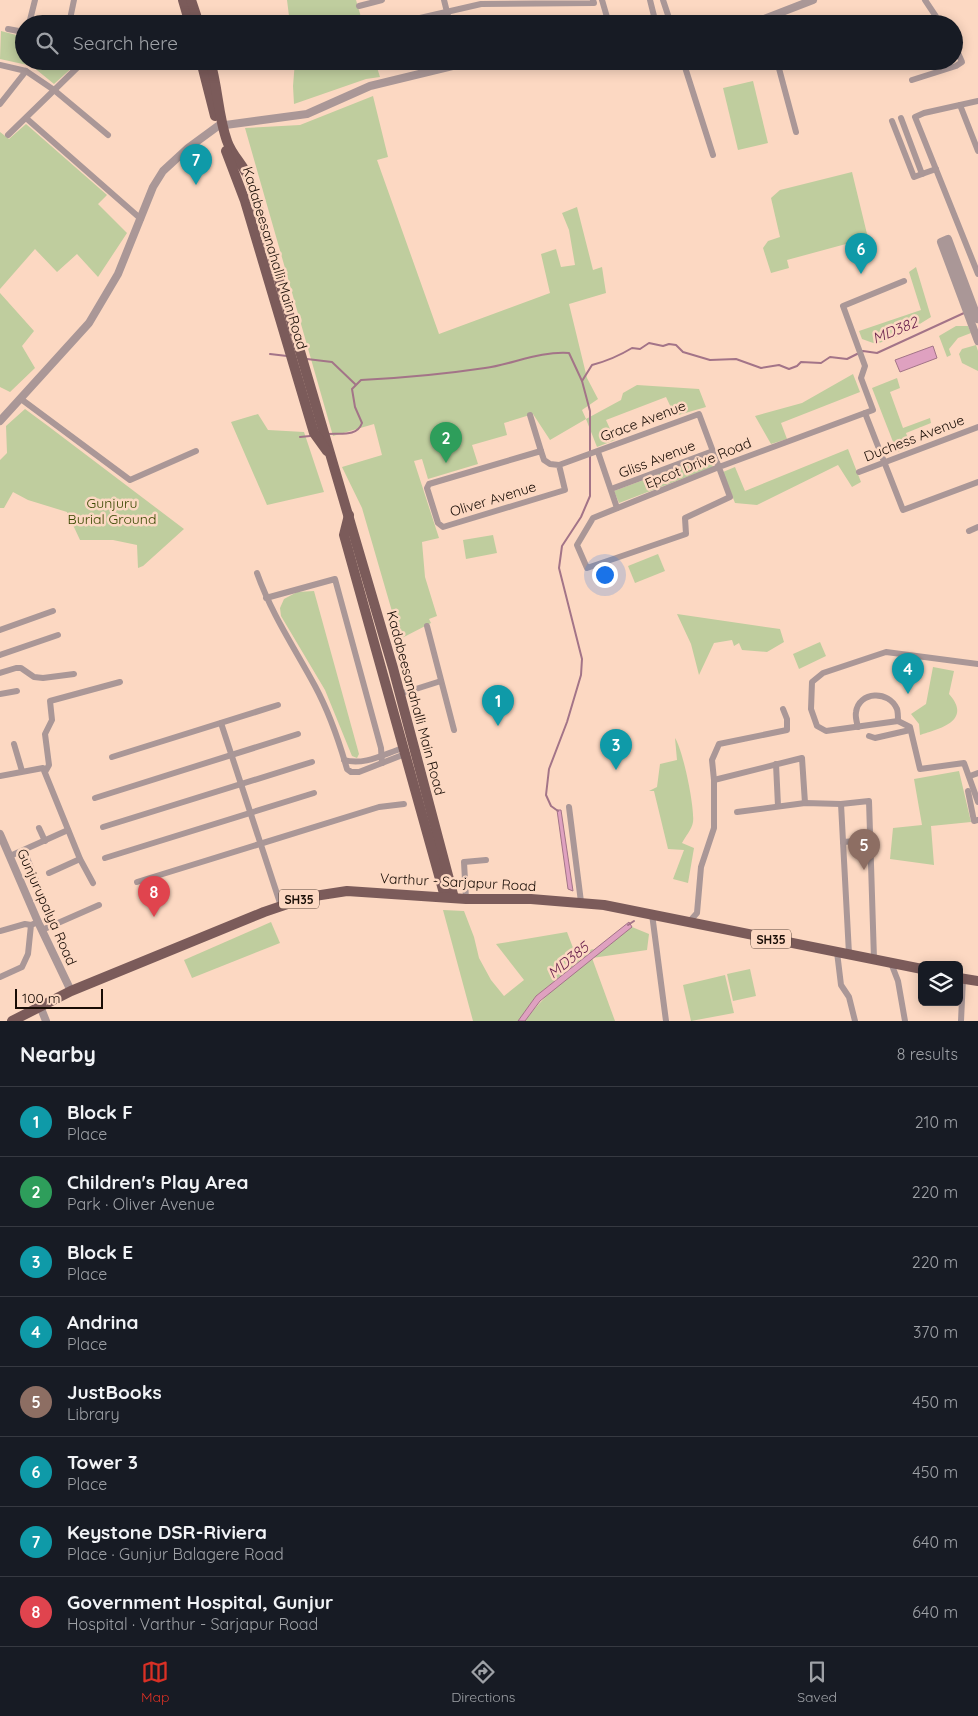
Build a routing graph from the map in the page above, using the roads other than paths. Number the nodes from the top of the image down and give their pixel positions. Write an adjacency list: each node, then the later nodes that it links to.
1 (34, 0): 15 (street)
2 (74, 0): 16 (street)
3 (183, 0): 17 (main road)
4 (192, 0): 18 (main road)
5 (382, 0): 13 (street)
6 (444, 0): 14 (street)
7 (593, 0): 14 (street)
8 (602, 0): 21 (street)
9 (650, 0): 22 (street)
10 (663, 0): 23 (street)
11 (813, 0): 24 (street)
12 (925, 0): 25 (street)
13 (359, 6)
14 (447, 10): 19 (street); 20 (street)
15 (31, 15)
16 (71, 15)
17 (187, 15)
18 (196, 15)
19 (428, 15)
20 (448, 15)
21 (606, 15)
22 (654, 15)
23 (668, 15)
24 (780, 15)
25 (935, 15)
26 (8, 29): 27 (street)
27 (15, 30)
28 (0, 65): 29 (street)
29 (15, 68)
30 (22, 70): 38 (street)
31 (75, 70): 40 (street)
32 (204, 70): 47 (main road, Kadabeesanahalli Main Road)
33 (213, 70): 47 (main road, Kadabeesanahalli Main Road)
34 (433, 70): 47 (street)
35 (686, 70): 52 (street)
36 (779, 70): 48 (street)
37 (943, 70): 39 (street)
38 (26, 71): 40 (street); 42 (street)
39 (912, 80)
40 (54, 90): 44 (street); 50 (street)
41 (978, 101): 43 (street)
42 (0, 104)
43 (960, 105): 51 (street); 53 (street)
44 (26, 118): 49 (street); 55 (street)
45 (901, 118): 54 (street)
46 (892, 121): 54 (street)
47 (220, 126): 55 (street); 77 (main road, Kadabeesanahalli Main Road)
48 (796, 132)
49 (8, 134)
50 (108, 135)
51 (978, 151)
52 (713, 155)
53 (936, 169): 54 (street); 57 (street)
54 (922, 174)
55 (141, 219): 61 (street)
56 (944, 240): 59 (street)
57 (978, 274)
58 (904, 281): 62 (street)
59 (975, 318): 60 (street)
60 (978, 341)
61 (20, 399): 64 (street); 66 (street)
62 (865, 413): 70 (street); 72 (street, Epcot Drive Road)
63 (530, 415): 67 (street)
64 (0, 421)
65 (978, 428): 70 (street, Duchess Avenue)
66 (196, 451)
67 (541, 451): 71 (street); 71 (street, Oliver Avenue)
68 (713, 451): 69 (street, Grace Avenue); 72 (street); 75 (street, Gliss Avenue)
69 (598, 452): 71 (street, Grace Avenue); 75 (street)
70 (884, 462): 73 (street, Duchess Avenue); 74 (street)
71 (559, 465)
72 (719, 467): 76 (street, Epcot Drive Road); 76 (street, Epcot Drive Road)
73 (859, 472)
74 (978, 482)
75 (611, 489): 76 (street)
76 (617, 508)
77 (349, 515): 94 (main road, Kadabeesanahalli Main Road); 105 (main road, Kadabeesanahalli Main Road)
78 (978, 527): 79 (street)
79 (969, 531)
80 (257, 573): 81 (street)
81 (266, 598): 108 (street); 108 (street)
82 (53, 611): 84 (street)
83 (427, 626): 90 (street)
84 (0, 630)
85 (58, 635): 86 (street)
86 (0, 655)
87 (978, 664): 99 (street)
88 (0, 673): 89 (street)
89 (74, 674)
90 (441, 681): 94 (street); 100 (street)
91 (120, 682): 112 (street)
92 (17, 690): 93 (street)
93 (0, 694)
94 (400, 694): 146 (main road, Kadabeesanahalli Main Road)
95 (278, 705): 98 (street)
96 (783, 709): 116 (street)
97 (898, 721): 99 (street); 99 (street); 101 (street)
98 (221, 723): 106 (street); 107 (street)
99 (858, 727)
100 (454, 730)
101 (910, 730): 103 (street); 115 (street)
102 (298, 734): 106 (street)
103 (869, 736)
104 (14, 744): 111 (street)
105 (404, 751): 108 (street); 146 (main road, Kadabeesanahalli Main Road)
106 (231, 755): 117 (street); 120 (street)
107 (112, 757)
108 (381, 759)
109 (312, 762): 117 (street)
110 (776, 764): 116 (street); 122 (street); 125 (street)
111 (22, 771): 112 (street); 114 (street)
112 (45, 772): 132 (street)
113 (978, 773): 115 (street)
114 (0, 776)
115 (970, 776): 121 (street)
116 (714, 780): 152 (street)
117 (241, 784): 127 (street); 130 (street)
118 (968, 791): 129 (street)
119 (314, 792): 127 (street)
120 (95, 798)
121 (978, 802)
122 (805, 803): 124 (street); 125 (street)
123 (404, 804): 137 (street)
124 (841, 804): 134 (street); 136 (street)
125 (778, 806): 128 (street)
126 (569, 807): 148 (street)
127 (250, 812): 137 (street); 140 (street)
128 (737, 812)
129 (978, 820)
130 (103, 827)
131 (39, 828): 135 (street)
132 (68, 830): 135 (street); 141 (street)
133 (0, 834): 139 (street, Gunjurupalya Road)
134 (871, 840): 136 (street); 159 (street)
135 (45, 841): 138 (street)
136 (843, 842): 158 (street)
137 (260, 844): 144 (street); 150 (street)
138 (24, 850): 139 (street); 154 (street)
139 (10, 856): 153 (street, Gunjurupalya Road)
140 (105, 858)
141 (80, 859): 143 (street); 145 (street)
142 (486, 860): 147 (street)
143 (49, 873)
144 (137, 882)
145 (93, 883)
146 (449, 897): 147 (main road, Varthur - Sarjapur Road / SH35); 150 (main road, Varthur - Sarjapur Road / SH35)
147 (466, 899): 148 (main road, Varthur - Sarjapur Road / SH35)
148 (581, 902): 151 (main road, Varthur - Sarjapur Road / SH35)
149 (99, 905): 154 (street)
150 (281, 906): 165 (main road, Varthur - Sarjapur Road / SH35)
151 (652, 914): 152 (main road, Varthur - Sarjapur Road / SH35); 170 (street)
152 (689, 922): 157 (main road, Varthur - Sarjapur Road / SH35)
153 (35, 923): 155 (street, Gunjurupalya Road); 156 (street); 162 (street)
154 (53, 924): 155 (street)
155 (42, 930): 165 (street, Gunjurupalya Road)
156 (0, 931)
157 (837, 952): 158 (main road, Varthur - Sarjapur Road / SH35); 171 (street)
158 (849, 954): 159 (main road, Varthur - Sarjapur Road / SH35)
159 (874, 959): 160 (main road, Varthur - Sarjapur Road / SH35)
160 (891, 962): 161 (main road, Varthur - Sarjapur Road / SH35); 172 (street)
161 (918, 968)
162 (0, 977)
163 (963, 978): 164 (main road)
164 (978, 981)
165 (71, 991): 166 (main road, Varthur - Sarjapur Road / SH35)
166 (40, 1006): 168 (main road, Varthur - Sarjapur Road / SH35); 169 (street)
167 (961, 1006): 173 (street)
168 (12, 1021)
169 (46, 1021)
170 (666, 1021)
171 (855, 1021)
172 (905, 1021)
173 (961, 1021)

